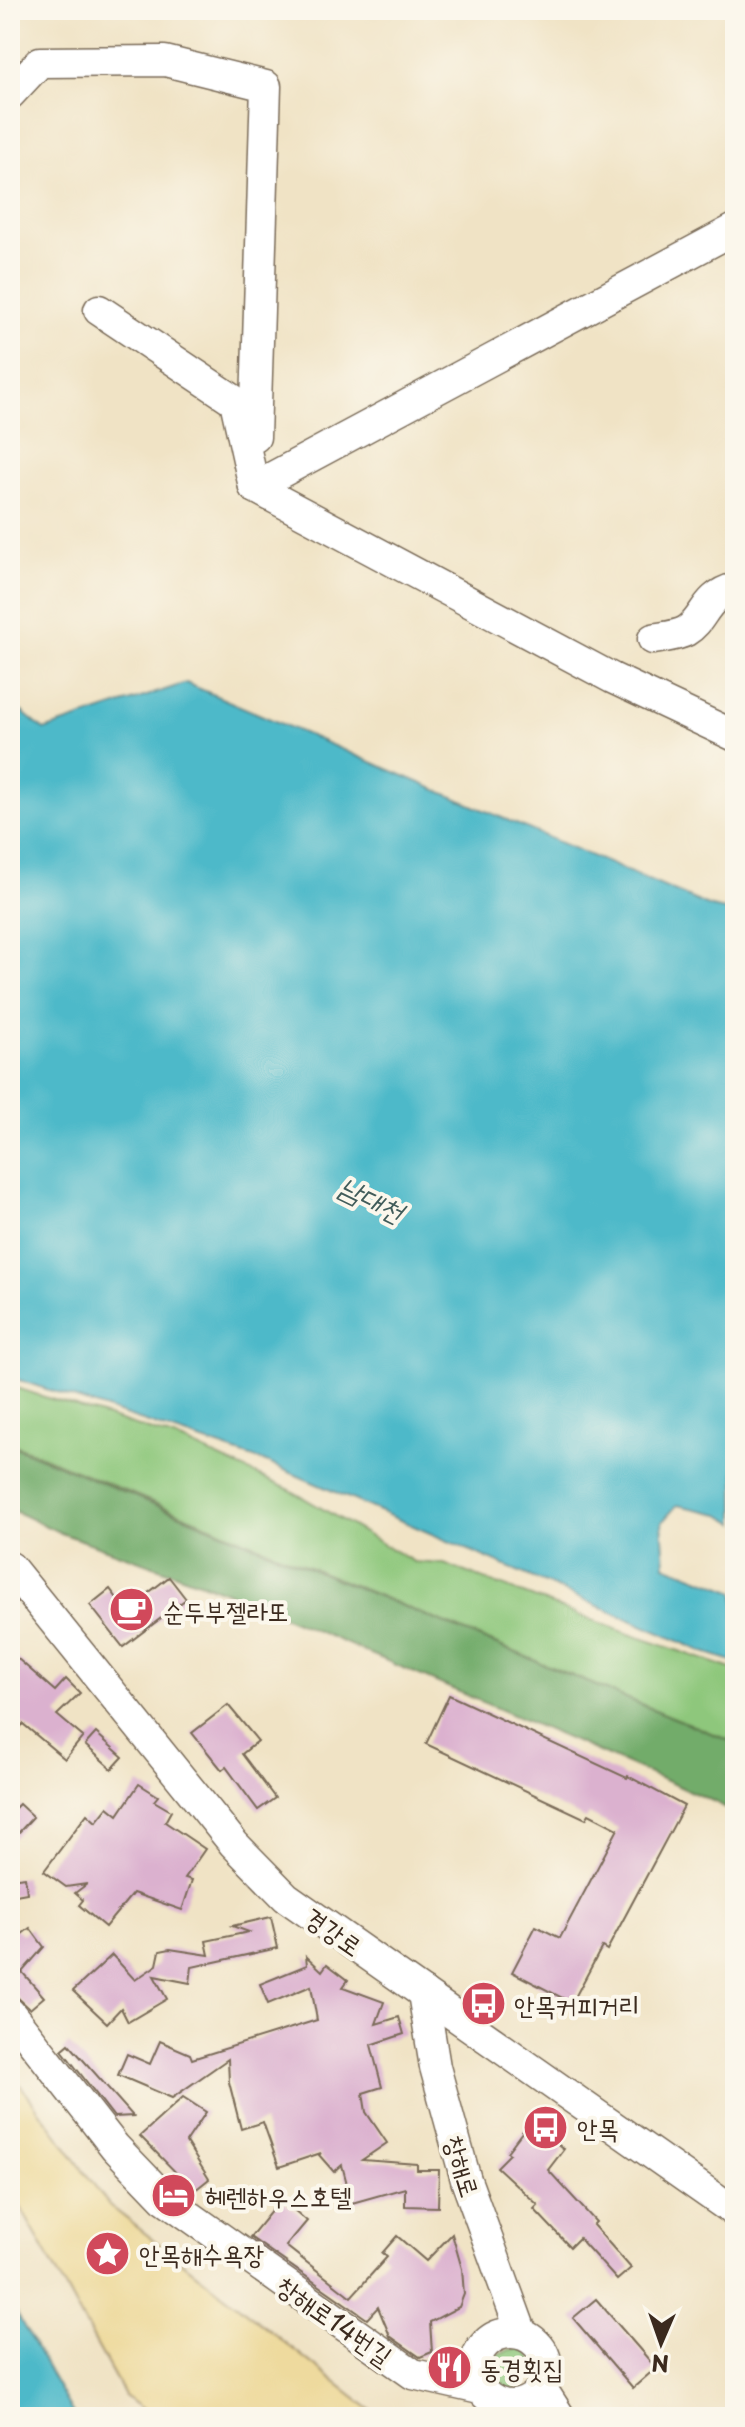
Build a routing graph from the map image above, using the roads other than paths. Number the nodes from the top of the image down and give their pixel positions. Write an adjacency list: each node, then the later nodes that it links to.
1 (10, 94): 4 (street)
2 (735, 229): 4 (street)
3 (99, 310): 4 (street)
4 (254, 487): 7 (street)
5 (735, 588): 6 (street)
6 (653, 639)
7 (735, 736)
8 (10, 1567): 9 (street, 경강로)
9 (423, 1993): 11 (street, 경강로); 12 (street, 창해로)
10 (10, 2013): 13 (street, 창해로14번길)
11 (735, 2212)
12 (522, 2334): 13 (street); 14 (street)
13 (480, 2389): 14 (street)
14 (542, 2389): 15 (street)
15 (560, 2417)

